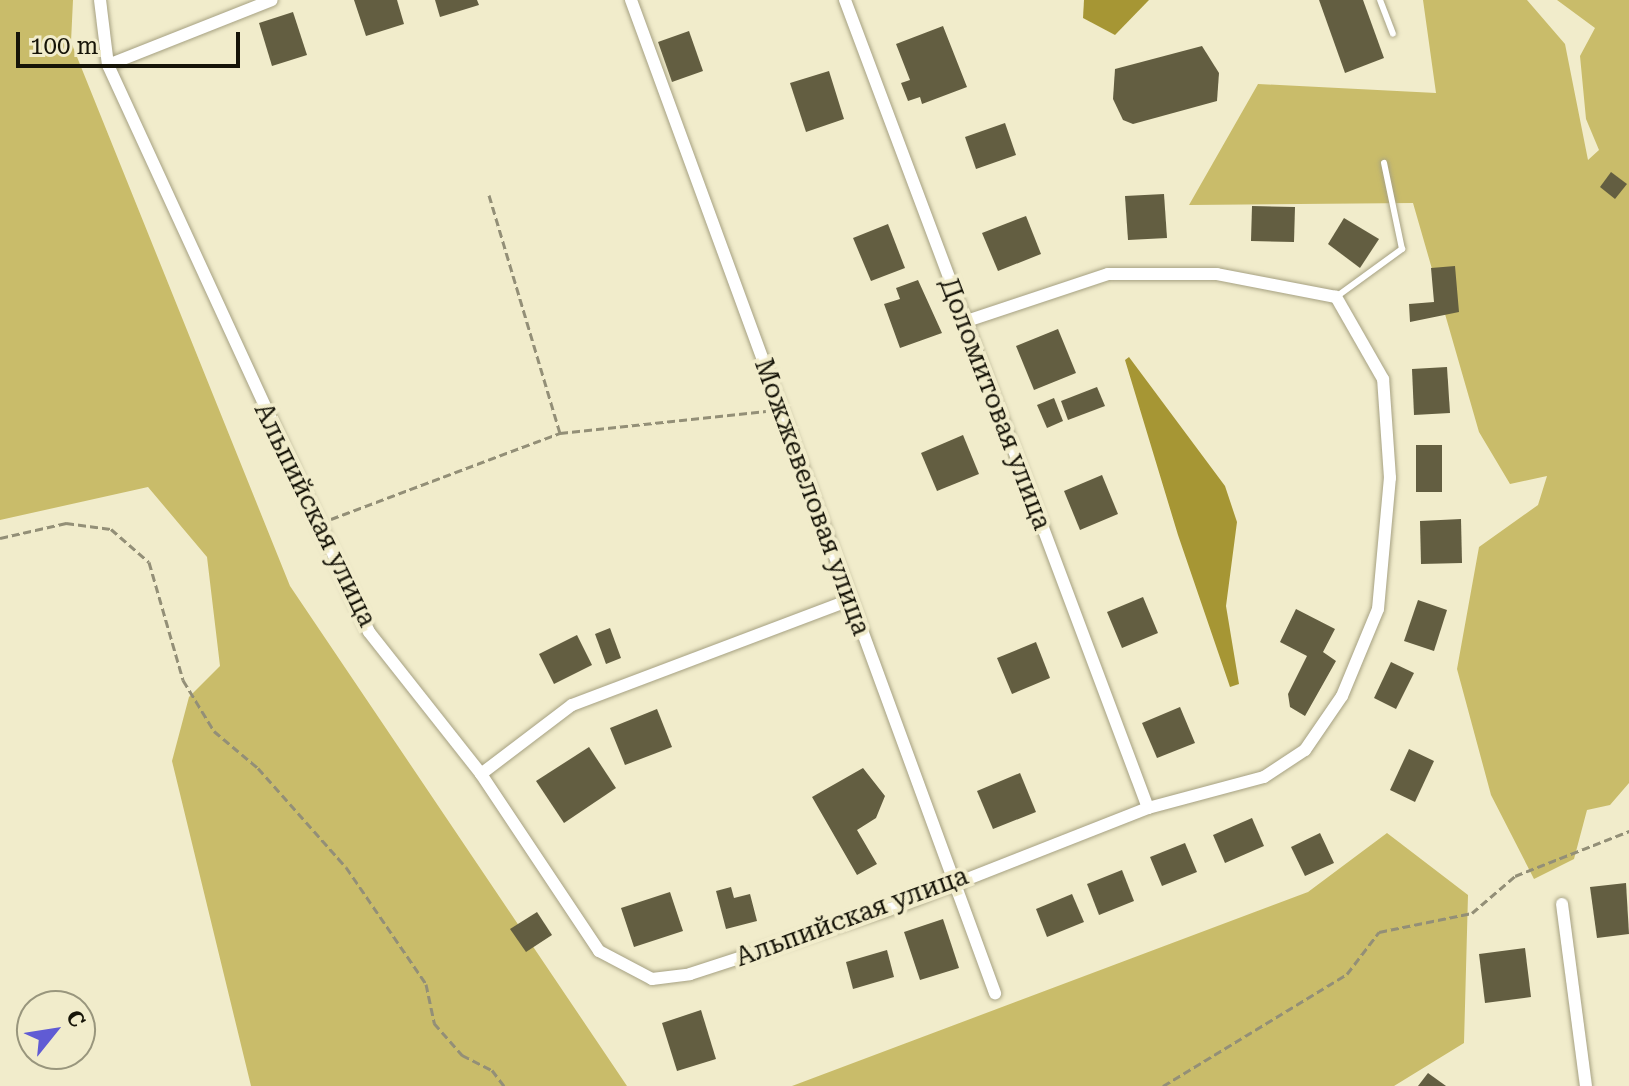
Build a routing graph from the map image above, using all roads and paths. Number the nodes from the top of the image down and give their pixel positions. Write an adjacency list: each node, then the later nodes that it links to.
1 (100, 0): 7 (street, Альпийская улица)
2 (272, 0): 7 (street)
3 (631, 0): 12 (street, Можжевеловая улица)
4 (845, 0): 11 (street, Доломитовая улица)
5 (1380, 0): 6 (lane)
6 (1393, 34)
7 (108, 65): 14 (street, Альпийская улица)
8 (1384, 163): 10 (lane)
9 (489, 195): 13 (path)
10 (1336, 297): 11 (street); 18 (street, Альпийская улица)
11 (964, 322): 18 (street, Доломитовая улица)
12 (779, 410): 13 (path); 16 (street, Можжевеловая улица)
13 (560, 433): 14 (path)
14 (316, 525): 17 (street, Альпийская улица)
15 (0, 538): 23 (path)
16 (850, 600): 17 (street); 20 (street, Можжевеловая улица)
17 (481, 774): 20 (street, Альпийская улица)
18 (1148, 808): 20 (street, Альпийская улица)
19 (1629, 831): 24 (path)
20 (955, 881): 22 (street, Можжевеловая улица)
21 (1562, 904): 25 (street)
22 (995, 993)
23 (504, 1086)
24 (1163, 1086)
25 (1586, 1086)

